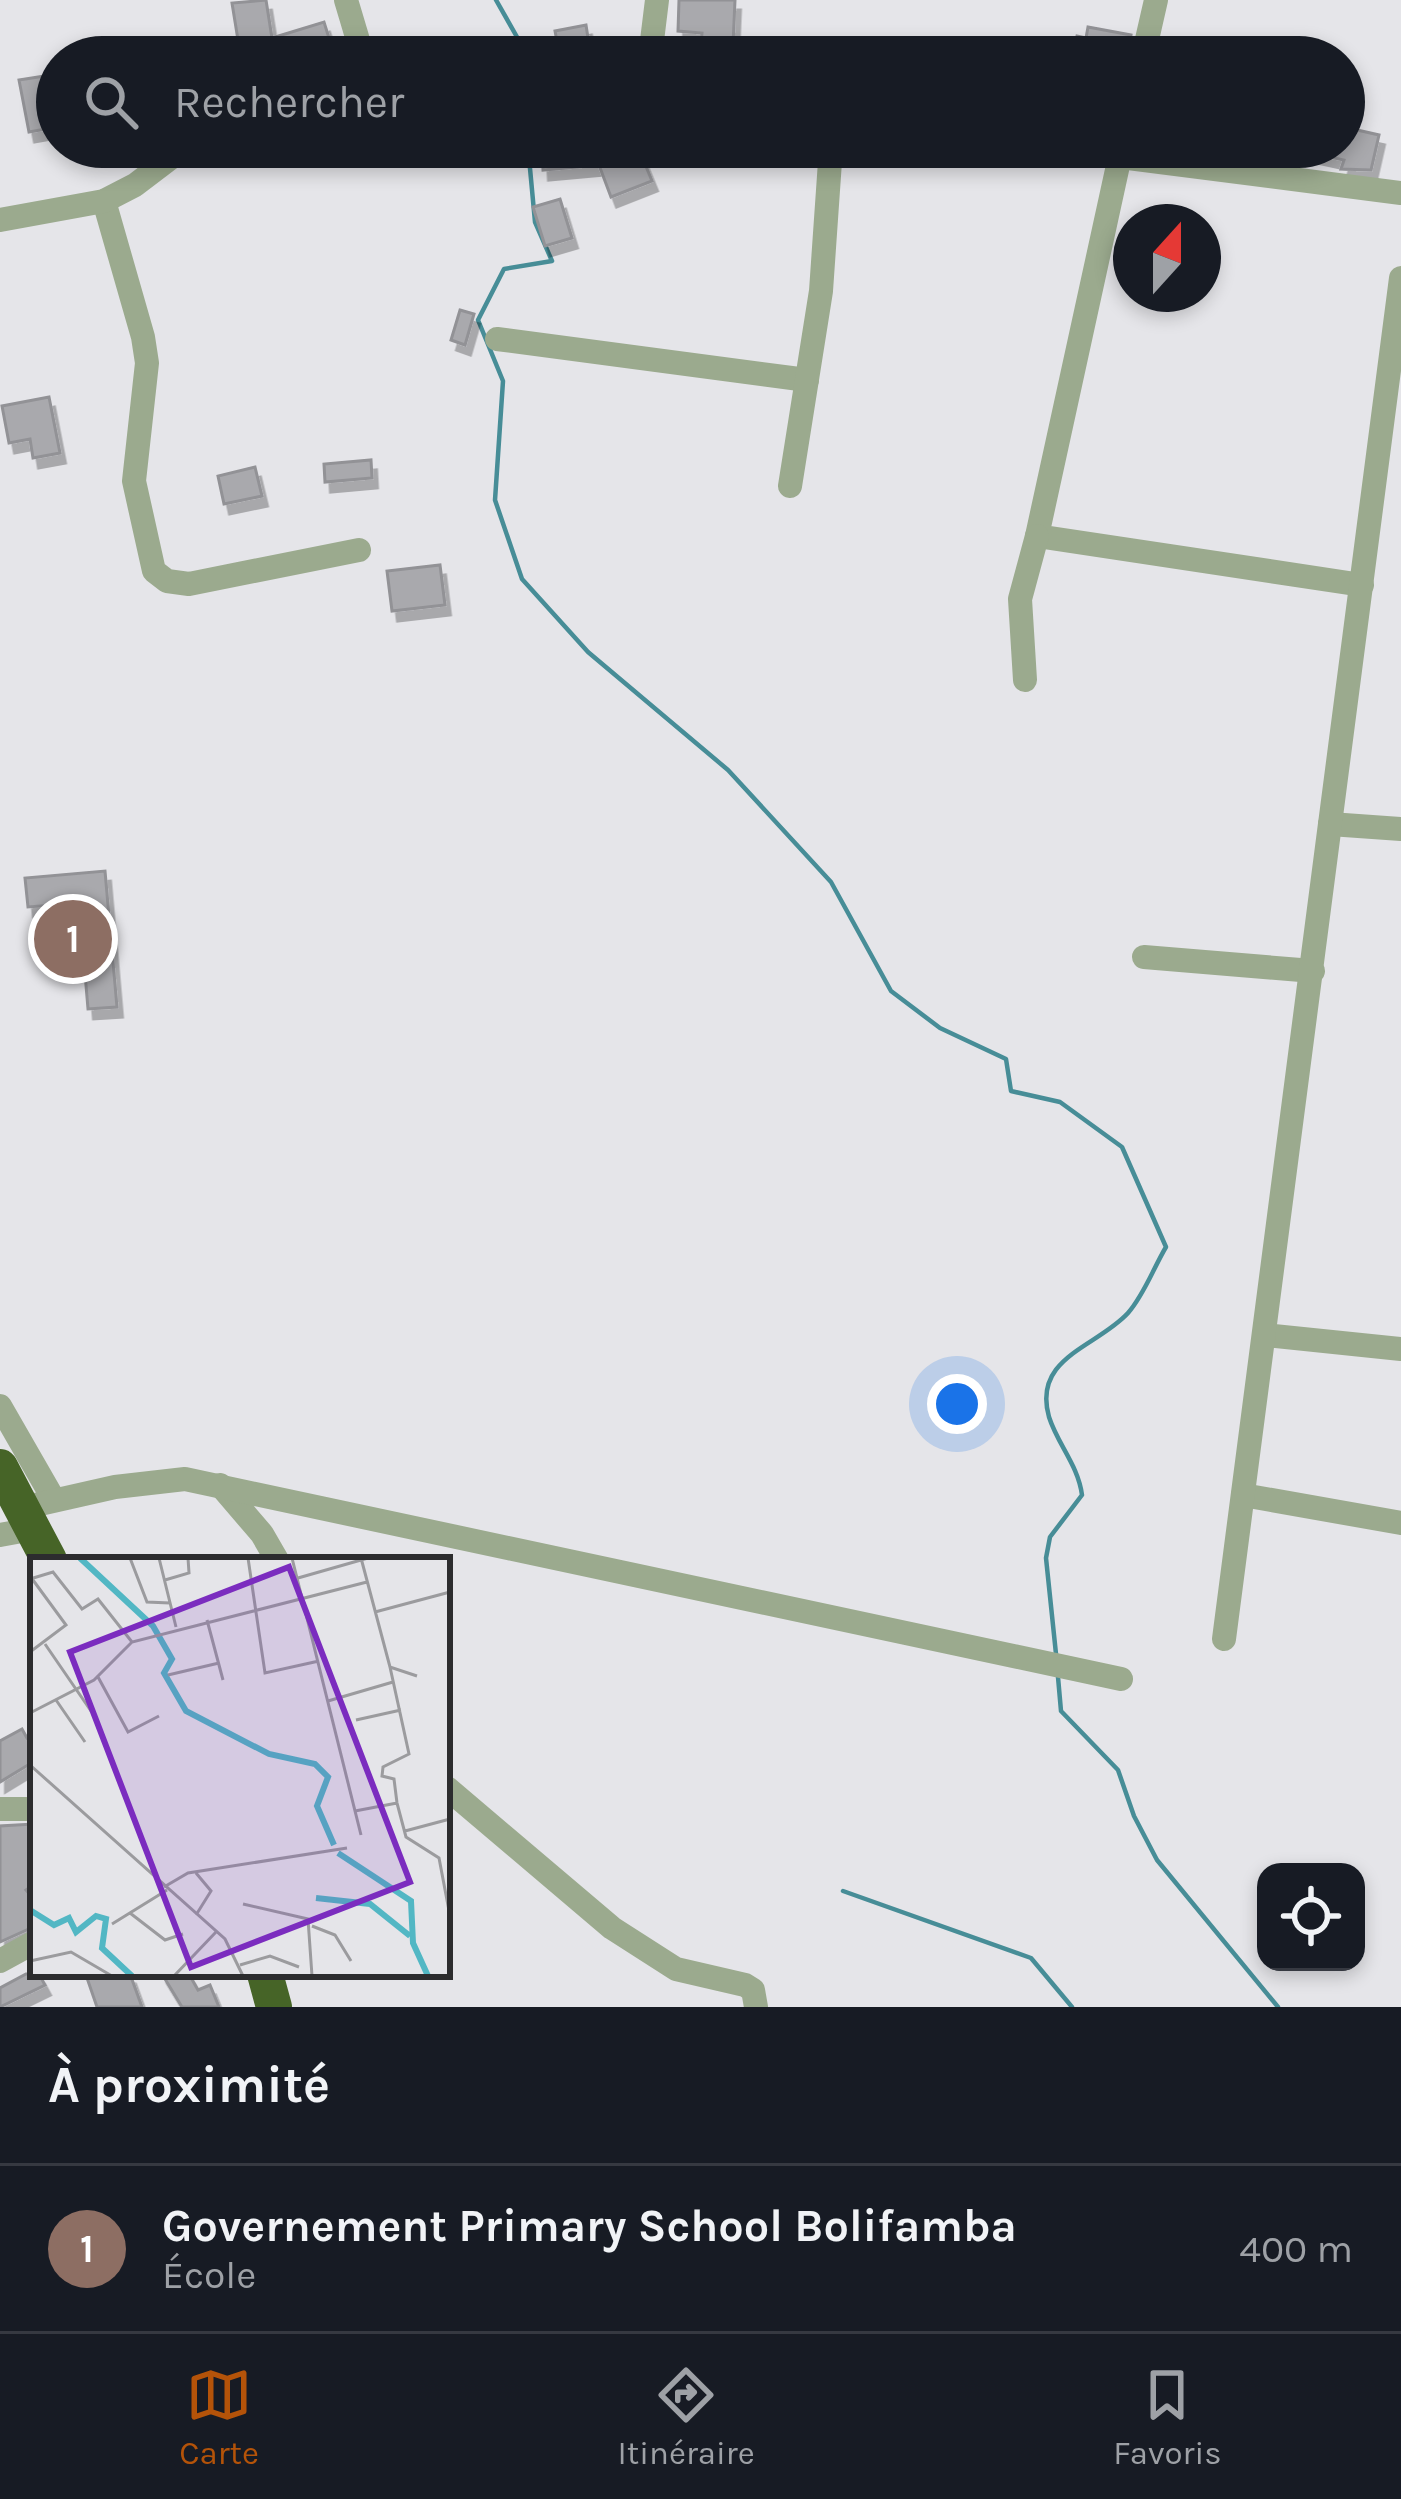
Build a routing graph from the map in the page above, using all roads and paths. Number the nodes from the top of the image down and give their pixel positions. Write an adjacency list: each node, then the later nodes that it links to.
1 (346, 0): 4 (street)
2 (657, 0): 5 (street)
3 (1156, 0): 6 (street)
4 (357, 36)
5 (653, 36)
6 (1148, 36)
7 (157, 168): 12 (street)
8 (830, 168): 16 (street)
9 (1118, 168): 18 (street)
10 (1226, 168): 11 (street)
11 (1401, 193)
12 (104, 201): 13 (street); 19 (street)
13 (0, 220)
14 (1401, 278): 20 (street)
15 (497, 339): 16 (street)
16 (807, 380): 17 (street)
17 (790, 486)
18 (1037, 536): 20 (street); 21 (street)
19 (358, 550)
20 (1362, 585): 22 (street)
21 (1025, 680)
22 (1330, 824): 23 (street); 25 (street)
23 (1401, 830)
24 (1144, 957): 25 (street)
25 (1313, 971): 26 (street)
26 (1265, 1335): 27 (street); 31 (street)
27 (1401, 1349)
28 (0, 1406): 33 (street)
29 (0, 1467): 33 (highway)
30 (220, 1485): 33 (street); 34 (street); 36 (street)
31 (1244, 1495): 32 (street); 35 (street)
32 (1401, 1523)
33 (32, 1526)
34 (275, 1557)
35 (1224, 1639)
36 (1121, 1679)
37 (450, 1791): 42 (street)
38 (30, 1945): 39 (street)
39 (0, 1961)
40 (266, 1977): 41 (highway)
41 (274, 2007)
42 (757, 2007)

